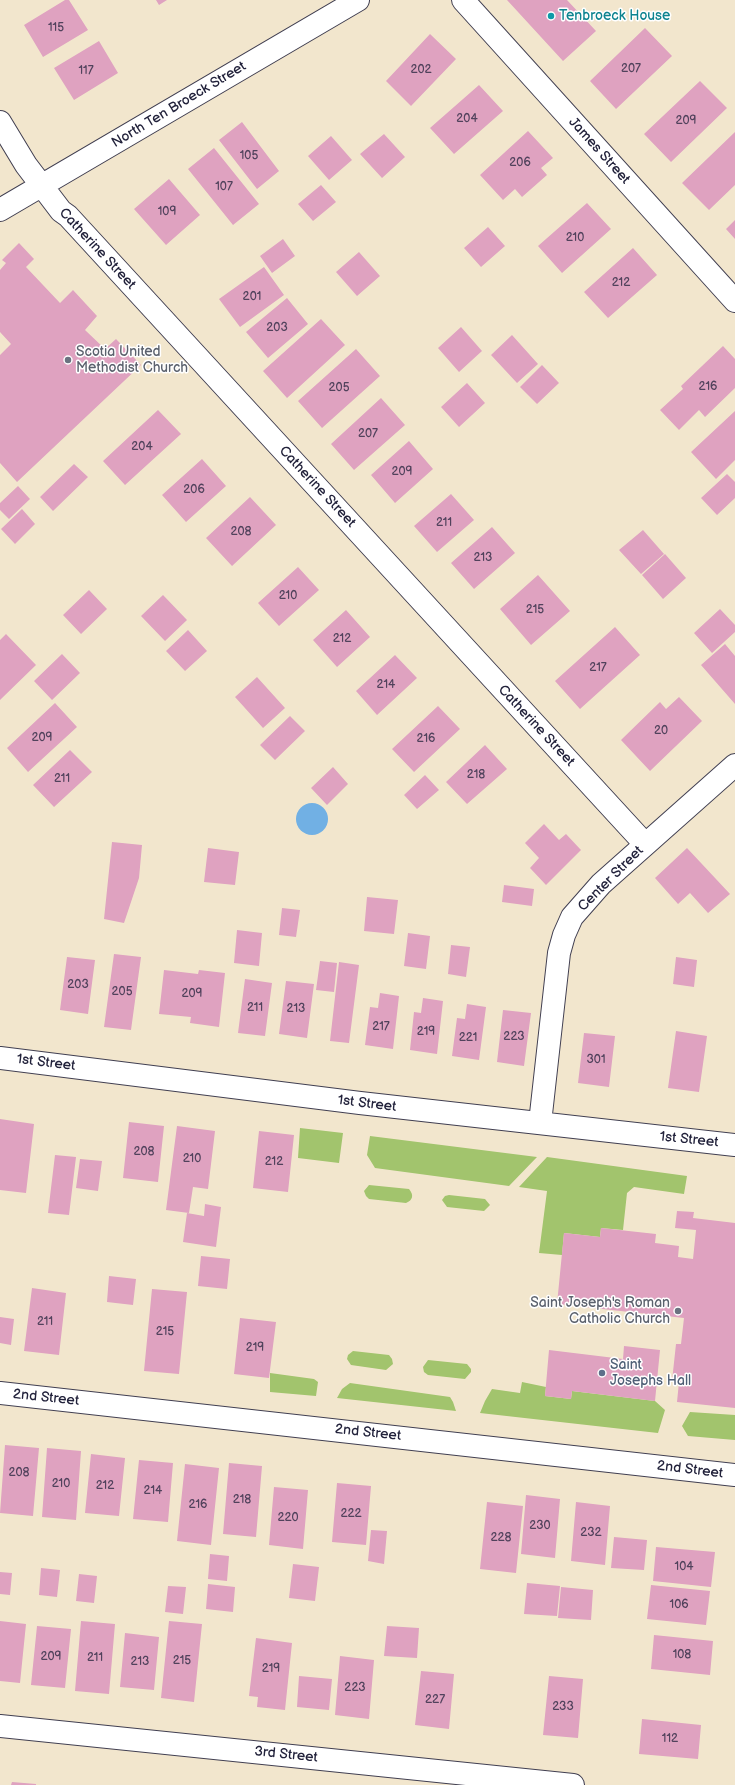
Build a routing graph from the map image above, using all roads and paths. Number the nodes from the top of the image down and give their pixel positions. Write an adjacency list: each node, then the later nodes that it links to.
1 (358, 0): 4 (street, North Ten Broeck Street)
2 (463, 0): 6 (street, James Street)
3 (0, 122): 4 (street, Catherine Street)
4 (41, 186): 5 (street, North Ten Broeck Street); 8 (street, Catherine Street)
5 (0, 210)
6 (735, 301)
7 (735, 765): 8 (street, Center Street)
8 (645, 844): 10 (street, Center Street)
9 (0, 1058): 10 (street, 1st Street)
10 (540, 1124): 11 (street, 1st Street)
11 (735, 1146)
12 (0, 1393): 13 (street, 2nd Street)
13 (735, 1475)
14 (0, 1726): 15 (street, 3rd Street)
15 (573, 1785)

